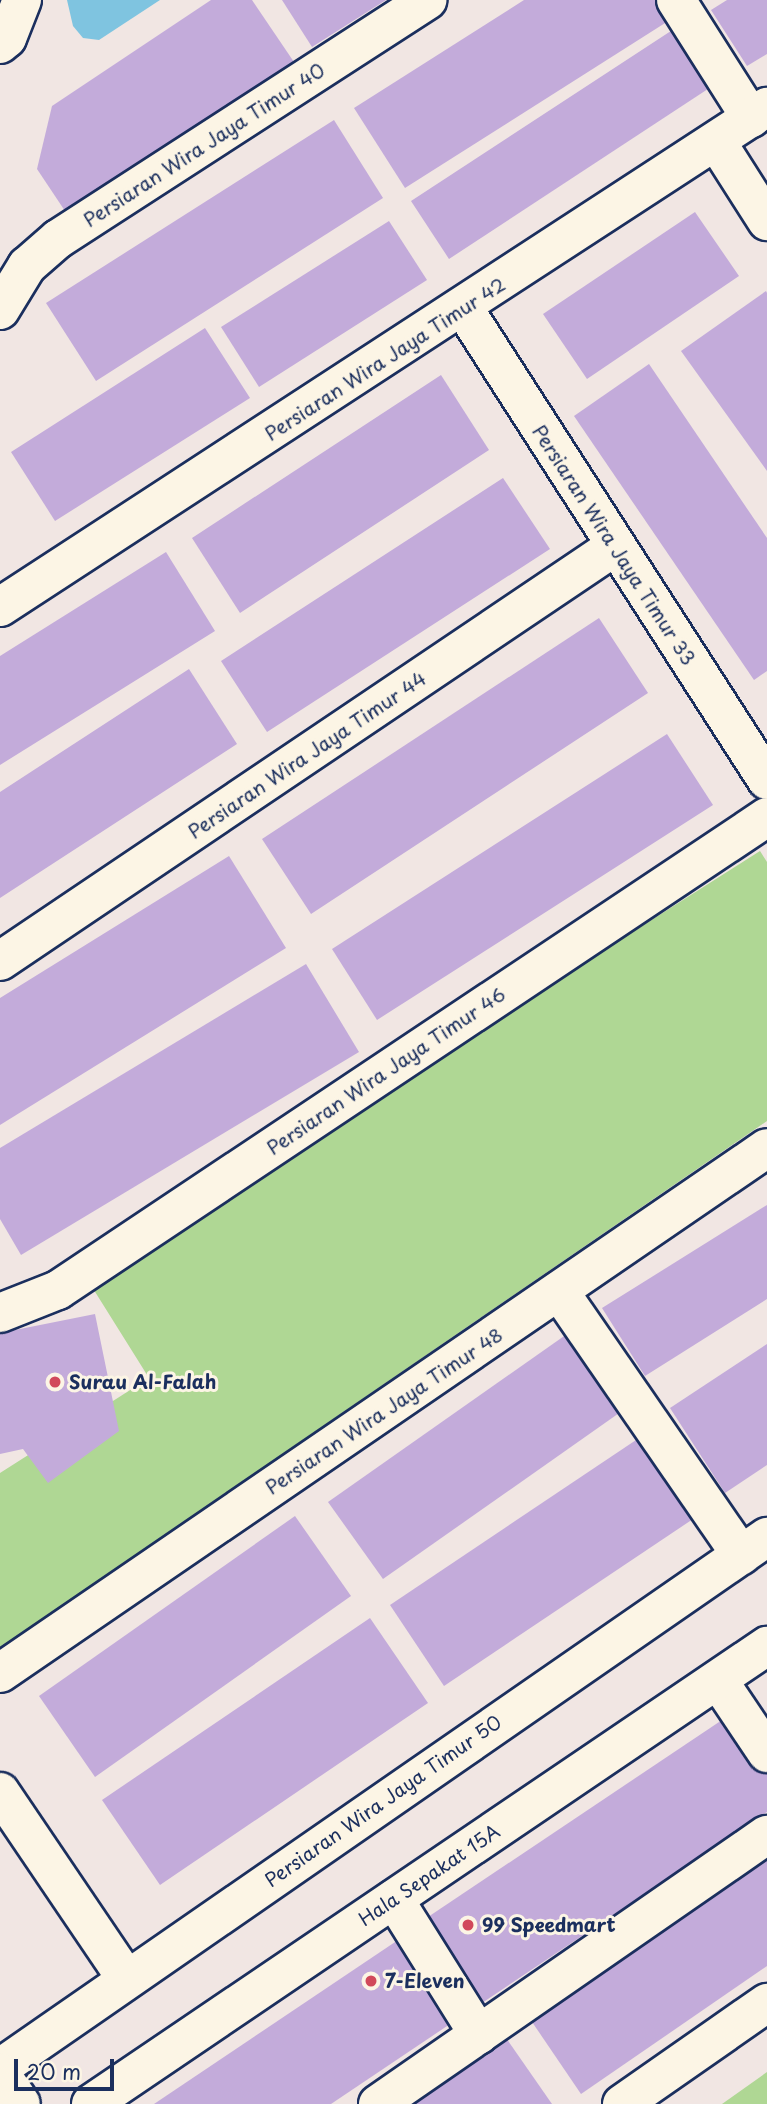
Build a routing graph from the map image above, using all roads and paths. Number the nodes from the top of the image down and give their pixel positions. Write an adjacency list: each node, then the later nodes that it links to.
1 (22, 0): 4 (street)
2 (428, 0): 9 (street, Persiaran Wira Jaya Timur 40)
3 (676, 0): 5 (street)
4 (0, 44)
5 (759, 112): 6 (street, Persiaran Wira Jaya Timur 42)
6 (716, 141): 7 (street); 8 (street, Persiaran Wira Jaya Timur 42)
7 (767, 221)
8 (464, 309): 10 (street, Persiaran Wira Jaya Timur 33); 11 (street, Persiaran Wira Jaya Timur 42)
9 (0, 310)
10 (614, 547): 12 (street, Persiaran Wira Jaya Timur 33); 14 (street, Persiaran Wira Jaya Timur 44)
11 (0, 607)
12 (767, 780)
13 (767, 817): 17 (street, Persiaran Wira Jaya Timur 46)
14 (0, 961)
15 (767, 1148): 16 (street, Persiaran Wira Jaya Timur 48)
16 (559, 1291): 18 (street); 20 (street, Persiaran Wira Jaya Timur 48)
17 (0, 1313)
18 (754, 1546): 26 (street, Persiaran Wira Jaya Timur 50)
19 (767, 1646): 21 (street, Hala Sepakat 15A)
20 (0, 1673)
21 (718, 1680): 22 (street); 25 (street, Hala Sepakat 15A)
22 (767, 1754)
23 (0, 1792): 26 (street)
24 (767, 1835): 28 (street)
25 (394, 1899): 28 (street); 32 (street, Hala Sepakat 15A)
26 (126, 1978): 29 (street, Persiaran Wira Jaya Timur 50)
27 (767, 2003): 30 (street)
28 (479, 2035): 33 (street)
29 (0, 2071): 31 (street)
30 (662, 2093): 34 (street)
31 (21, 2104)
32 (91, 2104)
33 (378, 2104)
34 (622, 2104)

